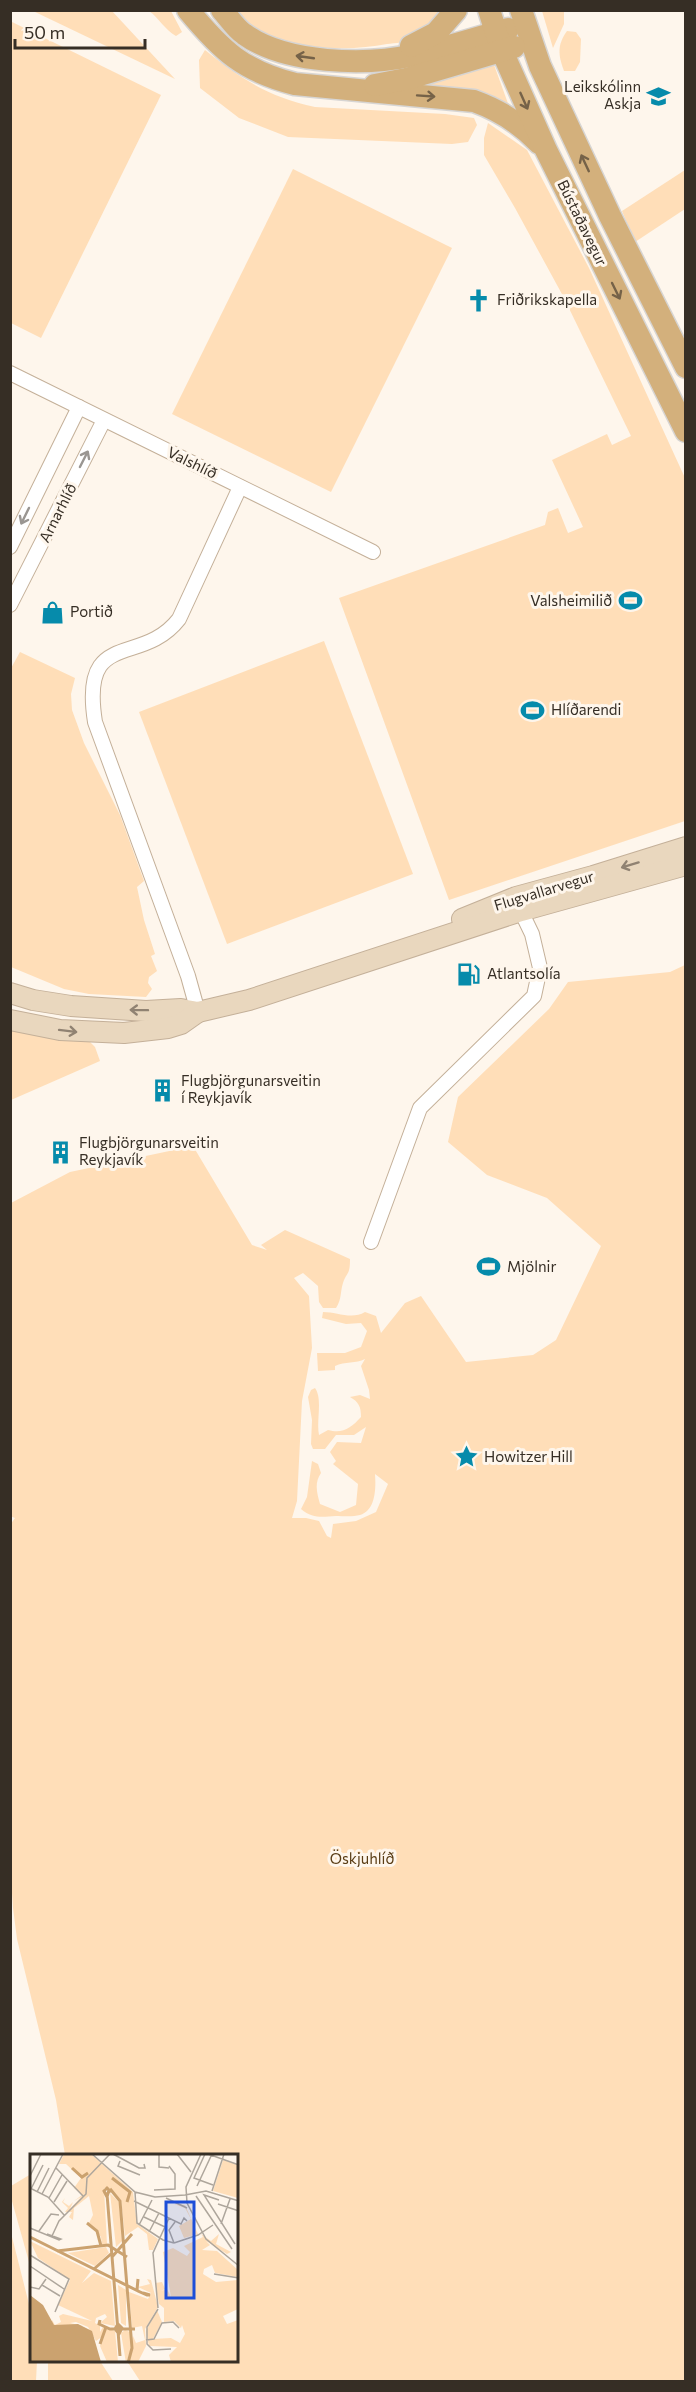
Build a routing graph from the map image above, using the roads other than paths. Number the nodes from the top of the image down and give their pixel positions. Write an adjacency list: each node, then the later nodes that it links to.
1 (188, 10): 8 (main road)
2 (222, 10): 7 (main road, one-way to 2)
3 (456, 10): 7 (main road)
4 (489, 10): 6 (main road, Bústaðavegur)
5 (525, 25): 6 (main road); 10 (main road, Bústaðavegur, one-way to 5)
6 (499, 42): 7 (main road); 8 (main road); 9 (main road, Bústaðavegur, one-way to 9)
7 (364, 60)
8 (347, 89): 9 (main road, one-way to 9)
9 (546, 150): 14 (main road, Bústaðavegur, one-way to 14)
10 (686, 367)
11 (10, 373): 12 (street, Valshlíð)
12 (79, 407): 13 (street, Valshlíð); 16 (street, Arnarhlíð, one-way to 16)
13 (104, 420): 15 (street, Valshlíð); 18 (street, Arnarhlíð, one-way to 13)
14 (686, 431)
15 (240, 487): 17 (street, Valshlíð); 23 (street)
16 (10, 547)
17 (373, 552)
18 (10, 605)
19 (686, 847): 21 (street, Flugvallarvegur, one-way to 21)
20 (686, 865): 21 (street, Flugvallarvegur)
21 (518, 904): 23 (street, Flugvallarvegur); 25 (street)
22 (10, 993): 23 (street, Flugvallarvegur, one-way to 22)
23 (198, 1012): 24 (street, Flugvallarvegur, one-way to 23)
24 (10, 1020)
25 (371, 1242)

